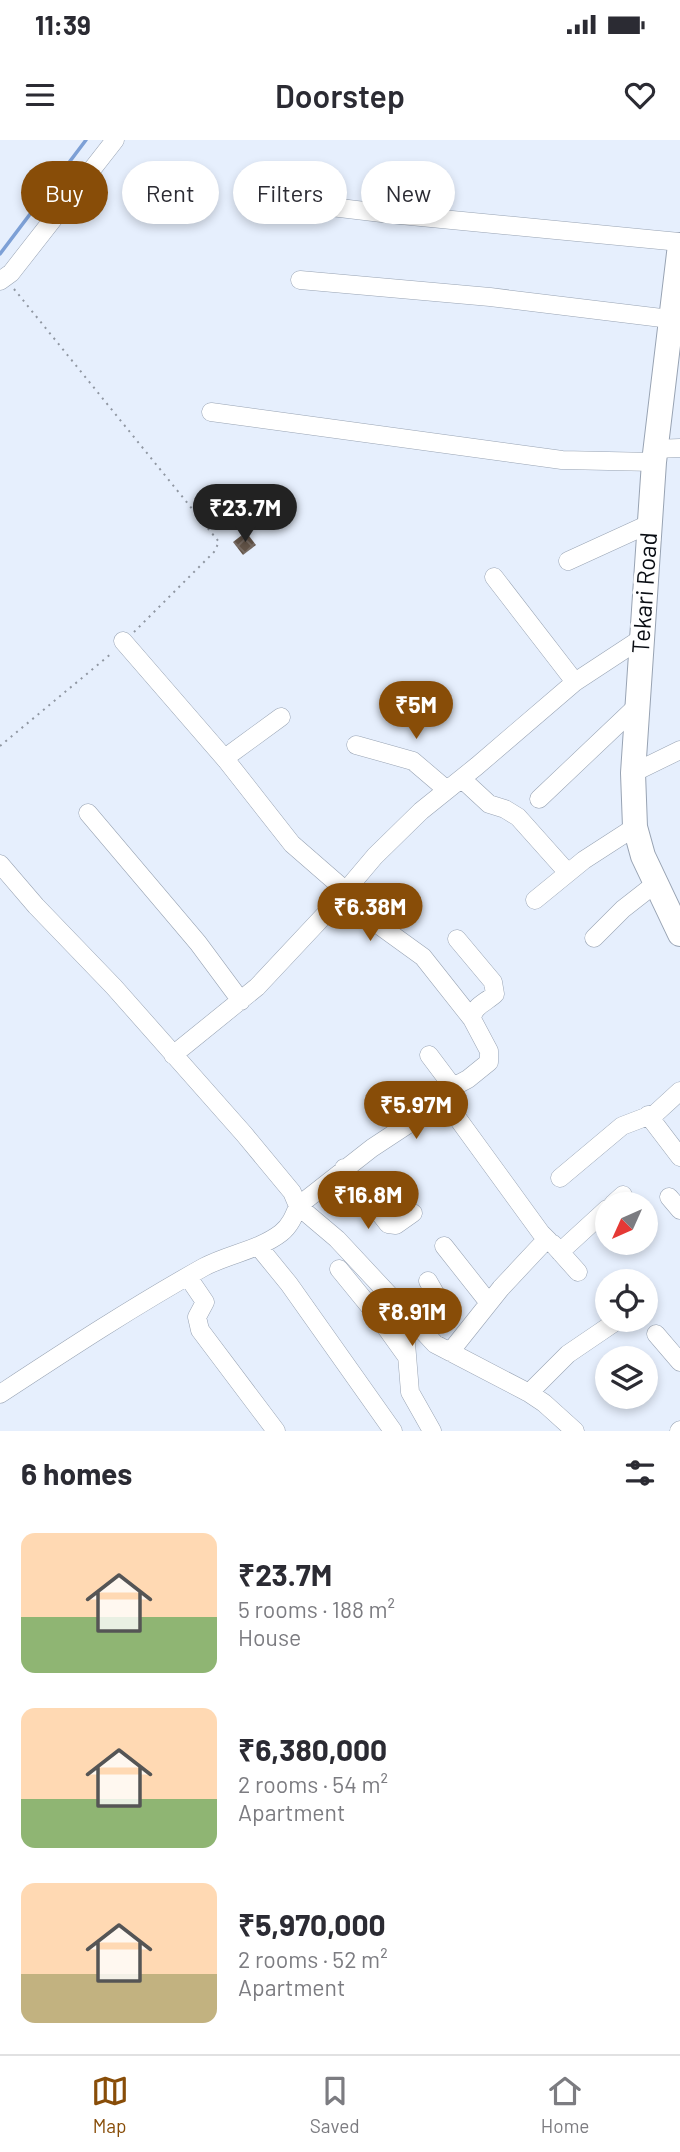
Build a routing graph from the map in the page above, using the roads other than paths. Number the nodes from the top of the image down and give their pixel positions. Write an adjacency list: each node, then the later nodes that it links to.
1 (115, 140): 5 (street)
2 (347, 209): 3 (street)
3 (680, 243): 6 (highway, Tekari Road)
4 (300, 279): 6 (street)
5 (1, 280)
6 (670, 318): 9 (highway, Tekari Road)
7 (211, 411): 9 (street)
8 (680, 448): 9 (street)
9 (655, 456): 10 (highway, Tekari Road)
10 (649, 524): 11 (street); 13 (highway, Tekari Road)
11 (568, 561)
12 (494, 577): 15 (street)
13 (642, 638): 15 (street); 16 (highway, Tekari Road)
14 (123, 641): 20 (street)
15 (575, 682): 22 (street)
16 (637, 706): 21 (highway, Tekari Road); 24 (street)
17 (281, 717): 20 (street)
18 (356, 745): 23 (street)
19 (680, 750): 21 (street)
20 (226, 760): 30 (street)
21 (632, 773): 26 (highway, Tekari Road)
22 (462, 779): 23 (street); 28 (street)
23 (447, 790): 30 (street)
24 (538, 799)
25 (88, 813): 36 (street)
26 (635, 827): 28 (street); 29 (highway, Tekari Road)
27 (0, 864): 38 (street)
28 (568, 873): 31 (street)
29 (655, 884): 32 (highway, Tekari Road); 34 (street)
30 (344, 893): 36 (street); 37 (street)
31 (534, 900)
32 (674, 907): 33 (highway, Tekari Road)
33 (680, 934)
34 (594, 938)
35 (457, 939): 37 (street)
36 (241, 1001): 38 (street)
37 (472, 1018): 41 (street)
38 (173, 1055): 46 (street)
39 (429, 1055): 41 (street)
40 (680, 1091): 42 (street)
41 (448, 1094): 44 (street); 51 (street)
42 (648, 1115): 43 (street); 45 (street)
43 (680, 1157)
44 (344, 1168): 46 (street); 47 (street)
45 (560, 1178)
46 (298, 1206): 49 (street); 57 (street)
47 (413, 1213)
48 (595, 1217): 51 (street)
49 (258, 1246): 54 (street); 66 (street)
50 (444, 1246): 56 (street)
51 (554, 1246): 53 (street); 56 (street)
52 (339, 1269): 61 (street)
53 (578, 1272)
54 (188, 1277): 64 (street); 65 (street)
55 (428, 1281): 57 (street)
56 (489, 1303): 60 (street)
57 (415, 1323): 60 (street); 61 (street)
58 (600, 1332): 63 (street)
59 (656, 1335): 62 (street)
60 (450, 1352): 63 (street)
61 (407, 1357): 67 (street)
62 (680, 1362)
63 (529, 1393): 68 (street)
64 (0, 1394)
65 (276, 1431)
66 (393, 1431)
67 (432, 1431)
68 (575, 1431)

